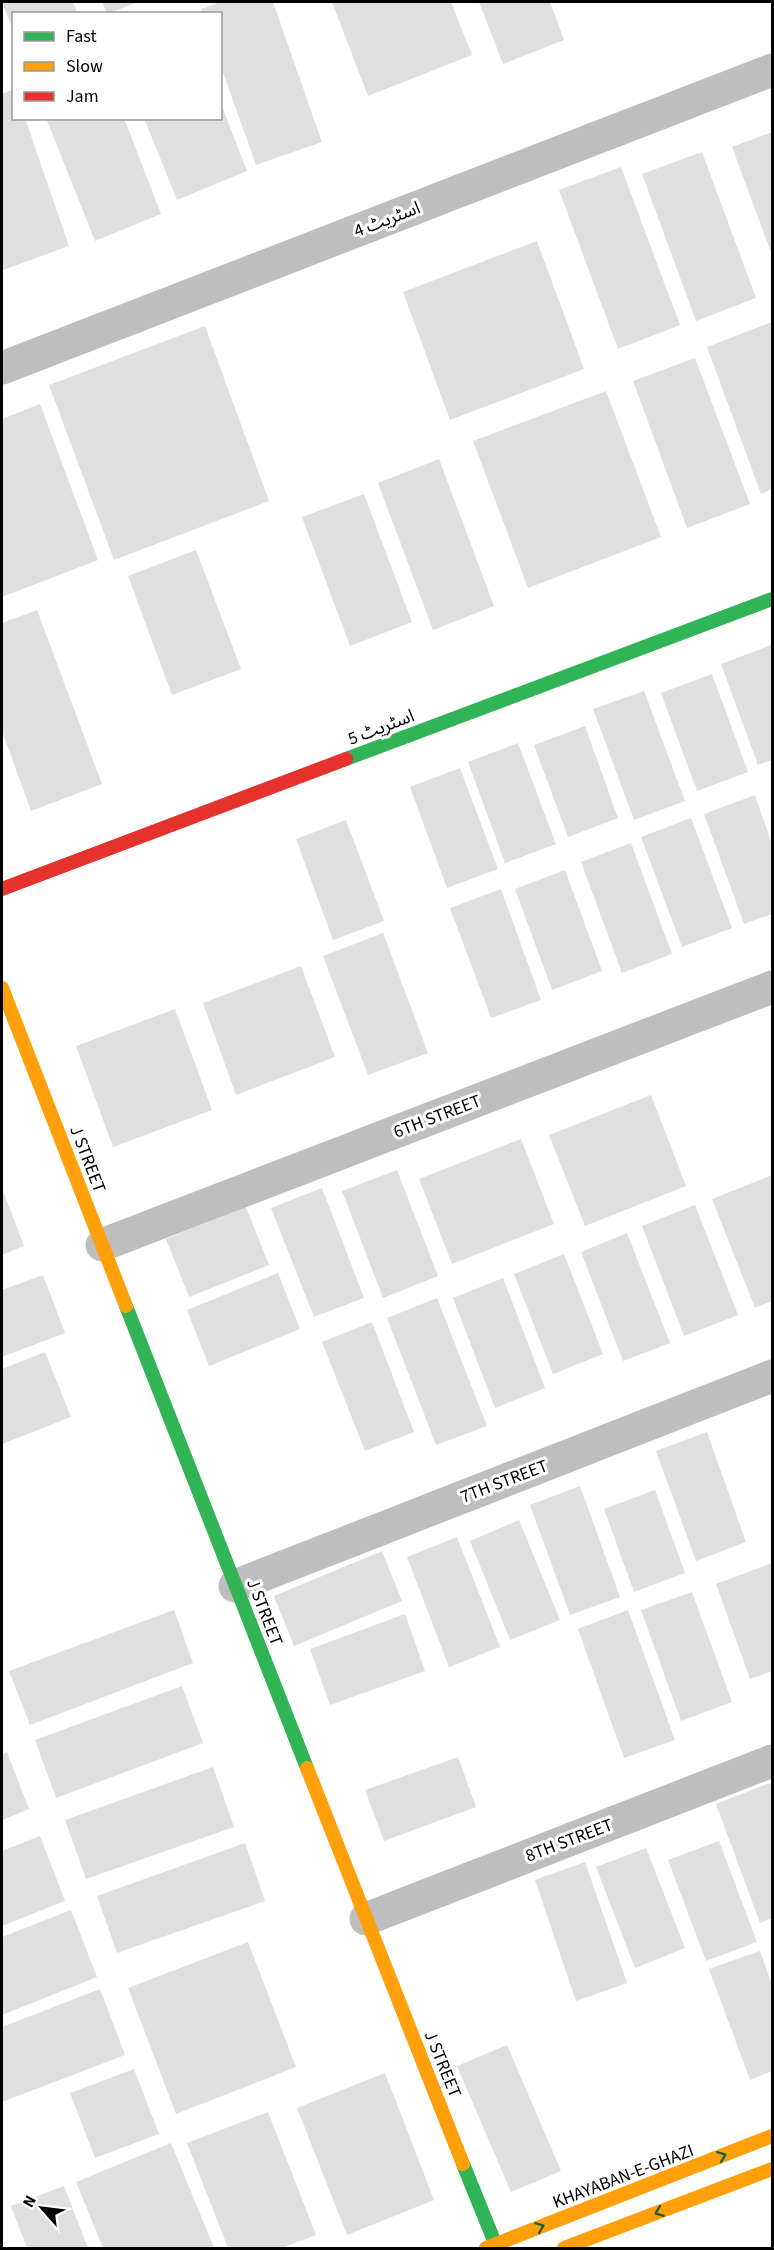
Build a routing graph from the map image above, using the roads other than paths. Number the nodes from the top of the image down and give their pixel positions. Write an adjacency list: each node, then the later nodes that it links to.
1 (772, 70): 2 (street, اسٹریٹ 4)
2 (2, 368)
3 (772, 599): 4 (street, اسٹریٹ 5)
4 (2, 889)
5 (772, 987): 7 (street, 6TH STREET)
6 (2, 988): 7 (street, J STREET)
7 (102, 1245): 9 (street, J STREET)
8 (772, 1376): 9 (street, 7TH STREET)
9 (235, 1586): 11 (street, J STREET)
10 (772, 1761): 11 (street, 8TH STREET)
11 (366, 1919): 14 (street, J STREET)
12 (772, 2136): 14 (street, KHAYABAN-E-GHAZI, one-way to 12)
13 (772, 2169): 15 (street, one-way to 15)
14 (493, 2247)
15 (564, 2248)

